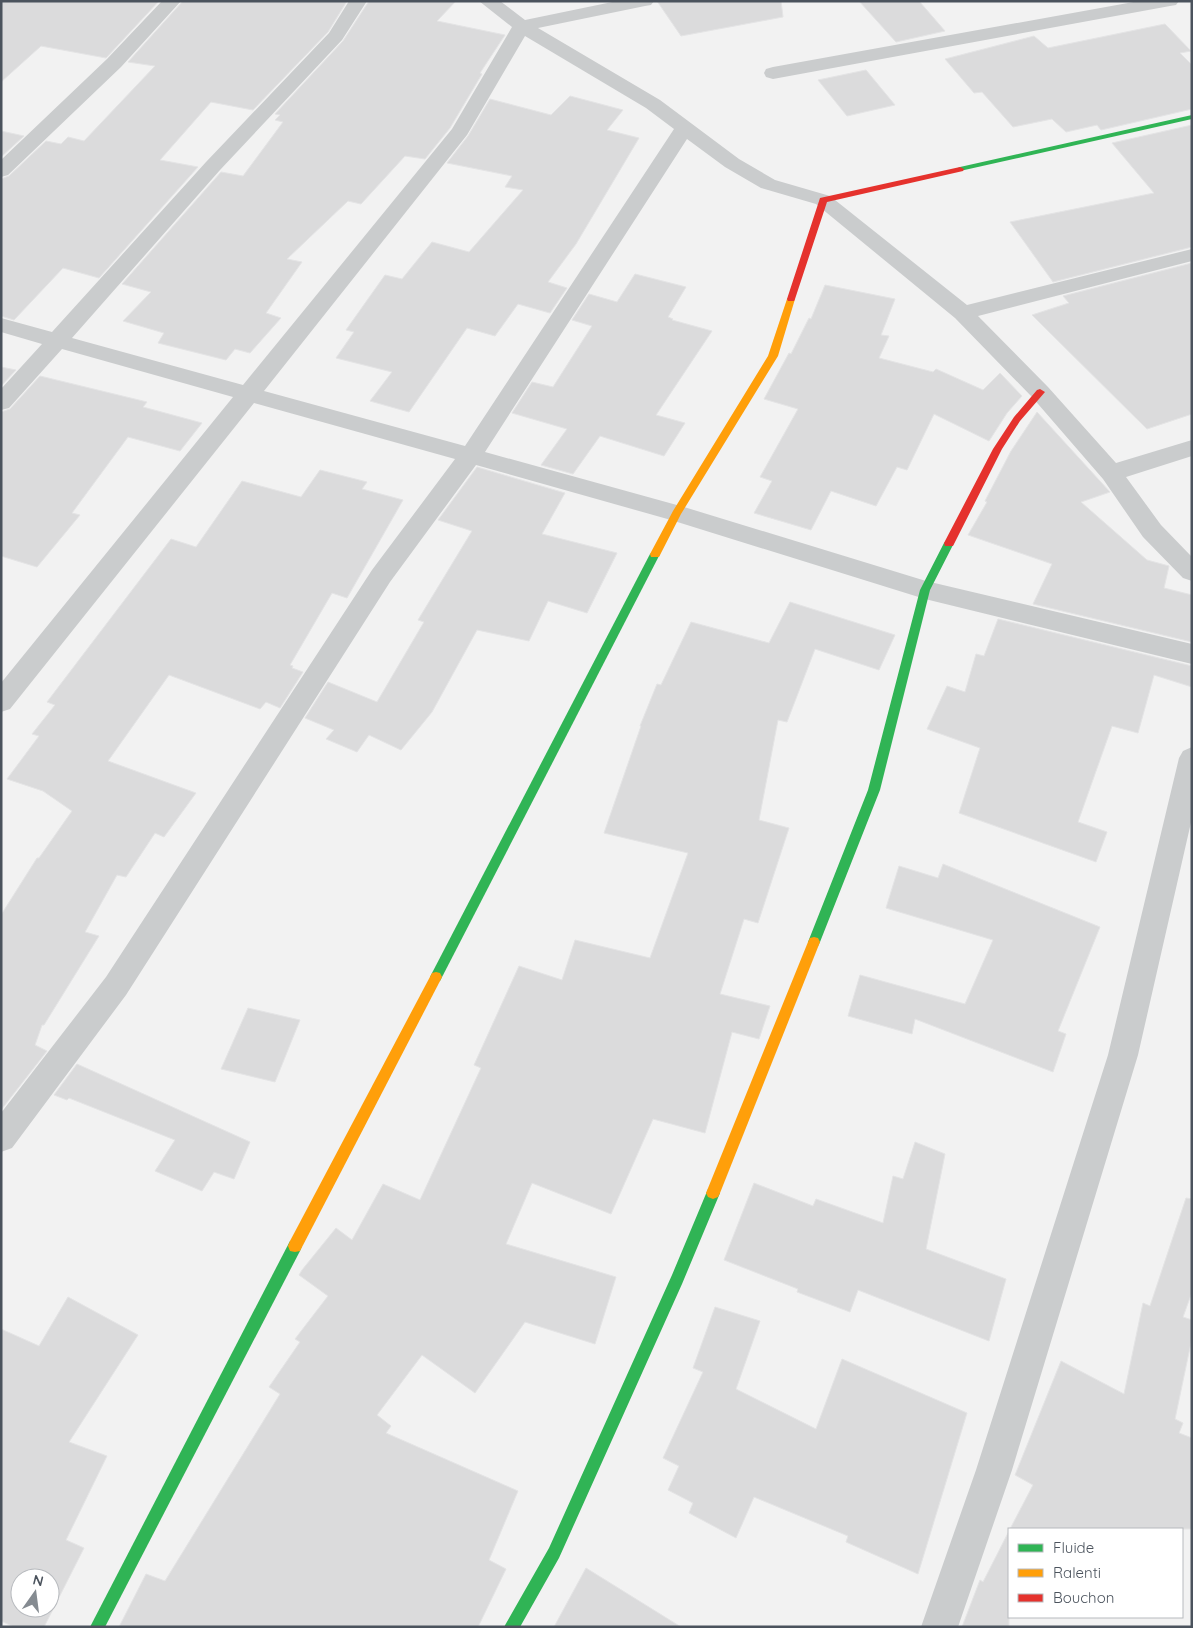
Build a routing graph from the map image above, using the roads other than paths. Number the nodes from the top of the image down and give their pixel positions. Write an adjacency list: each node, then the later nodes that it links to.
1 (172, 1): 10 (street)
2 (358, 1): 15 (street)
3 (488, 1): 6 (street)
4 (645, 1): 6 (street)
5 (1170, 1): 7 (street)
6 (522, 26): 9 (street); 17 (street)
7 (773, 73)
8 (1192, 117): 11 (street)
9 (684, 129): 11 (street); 20 (street)
10 (1, 170)
11 (823, 200): 13 (street); 22 (street)
12 (1192, 255): 13 (street)
13 (963, 312): 16 (street)
14 (1, 325): 15 (street)
15 (56, 341): 17 (street); 18 (street)
16 (1040, 392): 21 (street); 24 (street)
17 (248, 395): 20 (street); 26 (street)
18 (1, 404)
19 (1192, 448): 21 (street)
20 (471, 454): 22 (street); 28 (street)
21 (1111, 473): 23 (street)
22 (676, 513): 24 (street); 29 (street)
23 (1192, 572)
24 (925, 590): 25 (street); 30 (street)
25 (1192, 654)
26 (1, 702)
27 (1192, 758): 31 (street)
28 (1, 1138)
29 (97, 1627)
30 (511, 1627)
31 (939, 1627)

